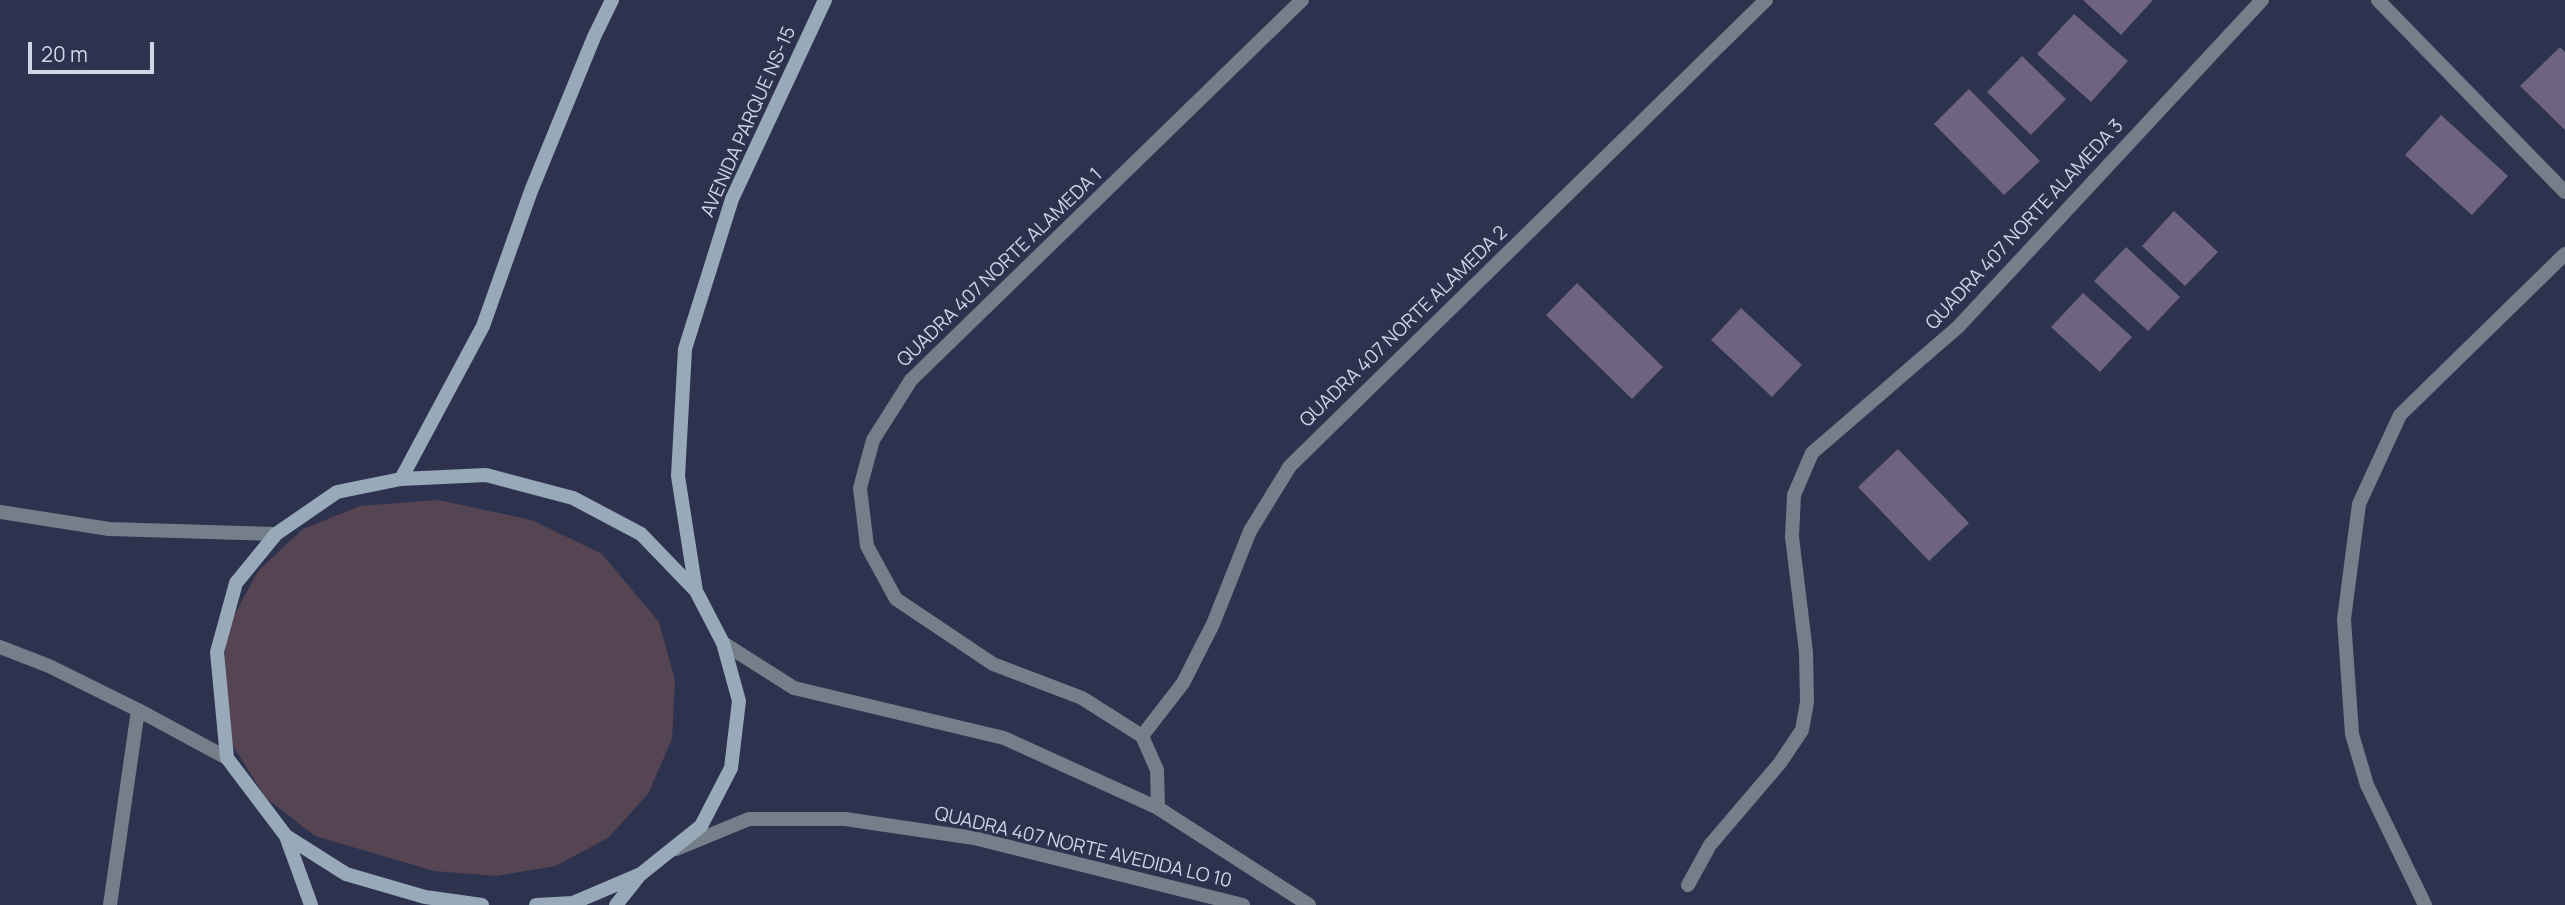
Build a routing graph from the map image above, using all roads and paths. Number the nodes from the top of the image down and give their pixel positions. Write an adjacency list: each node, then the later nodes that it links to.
1 (612, 0): 9 (main road)
2 (825, 0): 12 (main road, AVENIDA PARQUE NS-15)
3 (1302, 0): 16 (street, QUADRA 407 NORTE ALAMEDA 1)
4 (1766, 0): 16 (street, QUADRA 407 NORTE ALAMEDA 2)
5 (2262, 0): 22 (street, QUADRA 407 NORTE ALAMEDA 3)
6 (2378, 0): 7 (street)
7 (2565, 192)
8 (2565, 254): 30 (street)
9 (401, 479): 11 (main road); 12 (main road)
10 (0, 512): 11 (street)
11 (276, 534): 17 (main road)
12 (696, 591): 13 (main road)
13 (723, 643): 18 (street, QUADRA 407 NORTE AVEDIDA LO 10); 20 (main road)
14 (0, 647): 15 (street)
15 (138, 710): 17 (street); 23 (street)
16 (1142, 736): 18 (street)
17 (227, 758): 19 (main road)
18 (1158, 808): 29 (street, QUADRA 407 NORTE AVEDIDA LO 10)
19 (286, 836): 24 (main road); 25 (main road)
20 (668, 852): 21 (main road); 28 (street, QUADRA 407 NORTE AVEDIDA LO 10)
21 (641, 874): 26 (main road); 27 (main road)
22 (1688, 885)
23 (110, 905)
24 (311, 905)
25 (482, 905)
26 (536, 905)
27 (616, 905)
28 (1243, 905)
29 (1309, 905)
30 (2425, 905)

